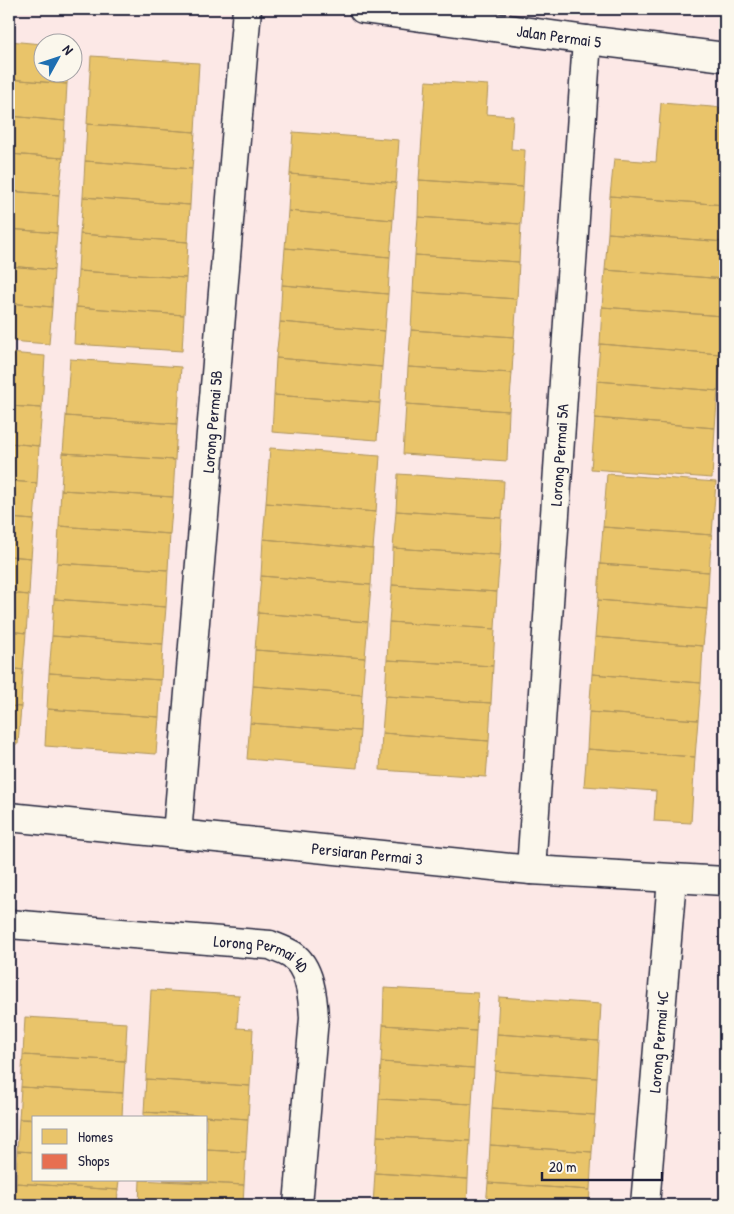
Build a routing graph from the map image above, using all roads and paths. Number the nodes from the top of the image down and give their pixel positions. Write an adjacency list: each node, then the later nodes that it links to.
1 (247, 9): 6 (street, Lorong Permai 5B)
2 (363, 9): 3 (street, Jalan Permai 5)
3 (586, 40): 4 (street, Jalan Permai 5); 7 (street, Lorong Permai 5A)
4 (725, 57)
5 (9, 817): 6 (street, Persiaran Permai 3)
6 (177, 834): 7 (street, Persiaran Permai 3)
7 (531, 870): 8 (street, Persiaran Permai 3)
8 (672, 879): 9 (street, Persiaran Permai 3); 12 (street, Lorong Permai 4C)
9 (725, 881)
10 (9, 924): 11 (street, Lorong Permai 4D)
11 (298, 1205)
12 (645, 1205)

